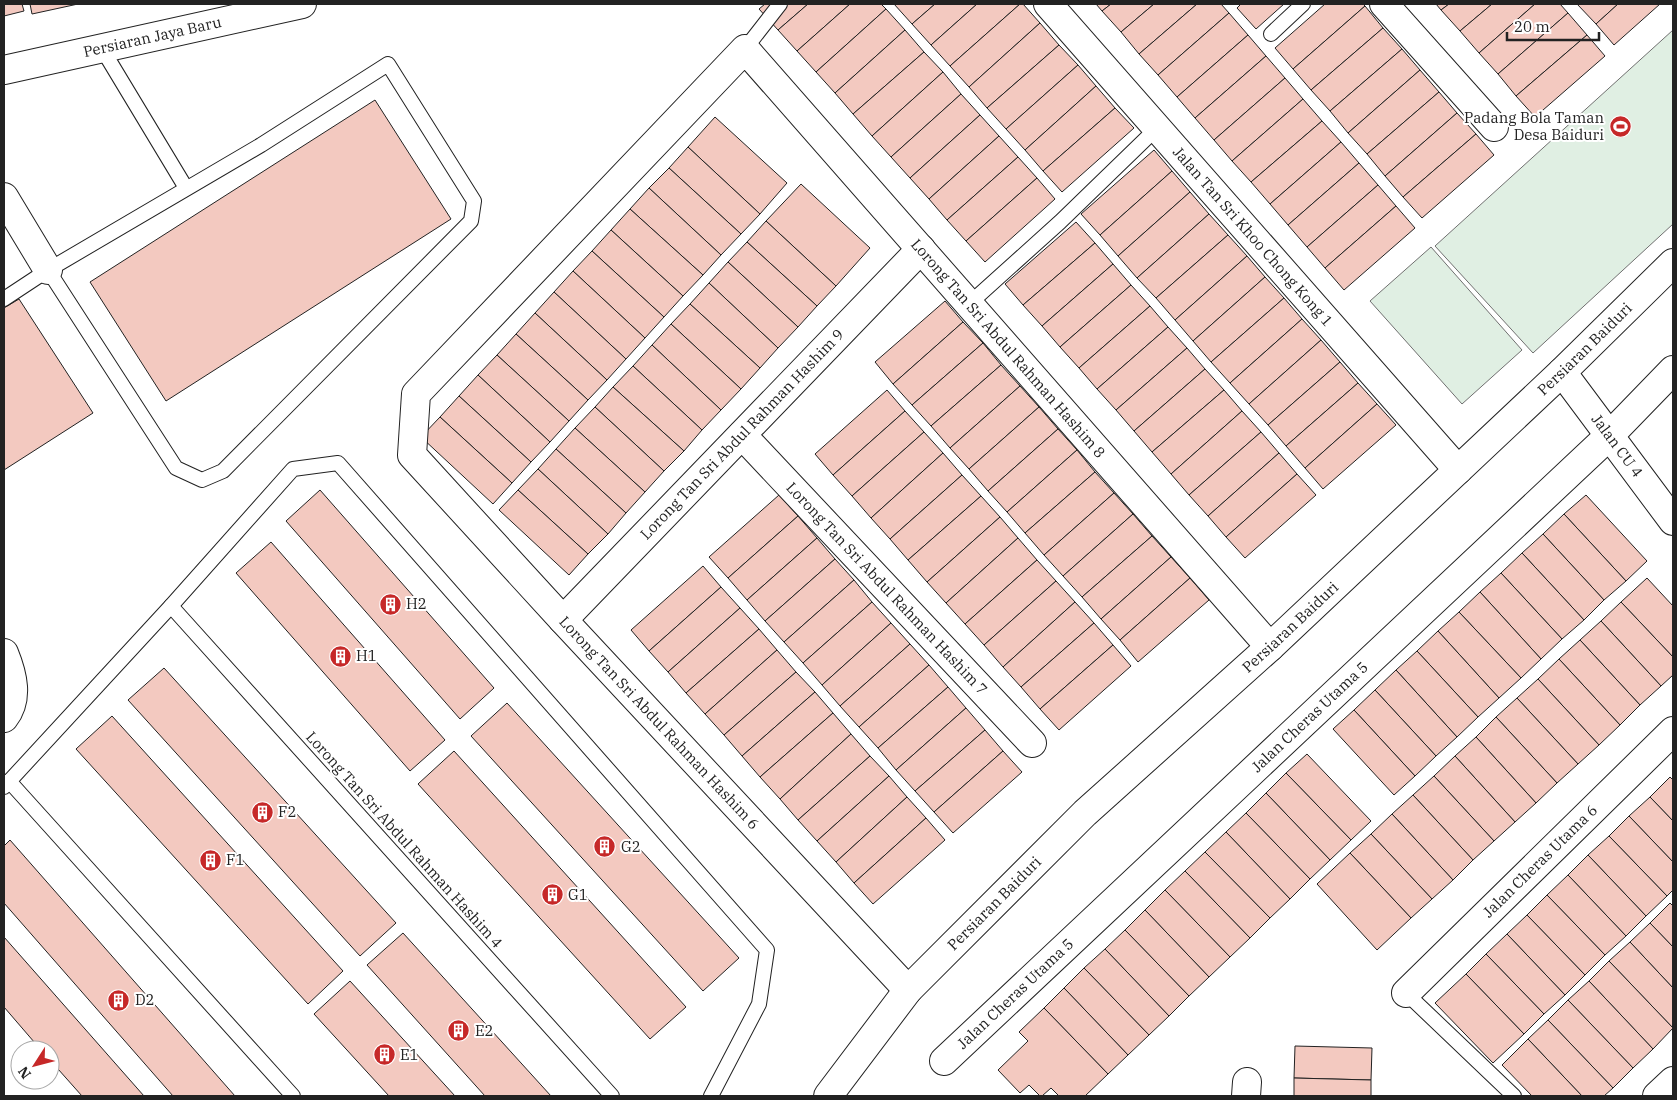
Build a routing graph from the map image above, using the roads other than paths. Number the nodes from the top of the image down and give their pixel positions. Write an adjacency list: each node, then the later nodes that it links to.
1 (302, 4): 7 (street, Persiaran Jaya Baru)
2 (780, 4): 8 (lane)
3 (1048, 4): 11 (street, Jalan Tan Sri Khoo Chong Kong 1)
4 (1303, 4): 6 (lane)
5 (1384, 4): 10 (street)
6 (1271, 34)
7 (101, 47): 9 (street, Persiaran Jaya Baru); 12 (lane)
8 (746, 49): 14 (street, Lorong Tan Sri Abdul Rahman Hashim 8); 26 (street, Lorong Tan Sri Abdul Rahman Hashim 6)
9 (4, 70)
10 (1494, 127)
11 (1157, 128): 18 (lane); 23 (street, Jalan Tan Sri Khoo Chong Kong 1)
12 (186, 188): 16 (lane); 16 (lane)
13 (4, 197): 16 (street)
14 (921, 250): 18 (street, Lorong Tan Sri Abdul Rahman Hashim 8); 21 (street, Lorong Tan Sri Abdul Rahman Hashim 9)
15 (1673, 263): 20 (street, Persiaran Baiduri)
16 (48, 270): 17 (lane)
17 (4, 299)
18 (969, 304): 27 (street, Lorong Tan Sri Abdul Rahman Hashim 8)
19 (1673, 370): 22 (street, Jalan Cheras Utama 5)
20 (1562, 372): 22 (street, Jalan CU 4); 23 (street, Persiaran Baiduri)
21 (742, 435): 26 (street, Lorong Tan Sri Abdul Rahman Hashim 9); 31 (street, Lorong Tan Sri Abdul Rahman Hashim 7)
22 (1610, 435): 24 (street, Jalan CU 4); 35 (street, Jalan Cheras Utama 5)
23 (1458, 470): 27 (street, Persiaran Baiduri)
24 (1673, 521)
25 (171, 606): 32 (lane); 38 (lane, Lorong Tan Sri Abdul Rahman Hashim 4); 39 (lane)
26 (563, 620): 33 (street, Lorong Tan Sri Abdul Rahman Hashim 6)
27 (1270, 647): 33 (street, Persiaran Baiduri)
28 (4, 653): 29 (street)
29 (7, 714)
30 (1673, 731): 34 (street, Jalan Cheras Utama 6)
31 (1032, 743)
32 (7, 784): 37 (lane)
33 (908, 990): 40 (street, Persiaran Baiduri)
34 (1406, 993): 41 (lane)
35 (944, 1061)
36 (1673, 1081): 42 (street)
37 (293, 1096)
38 (612, 1096)
39 (711, 1096)
40 (828, 1096)
41 (1514, 1096)
42 (1657, 1096)

